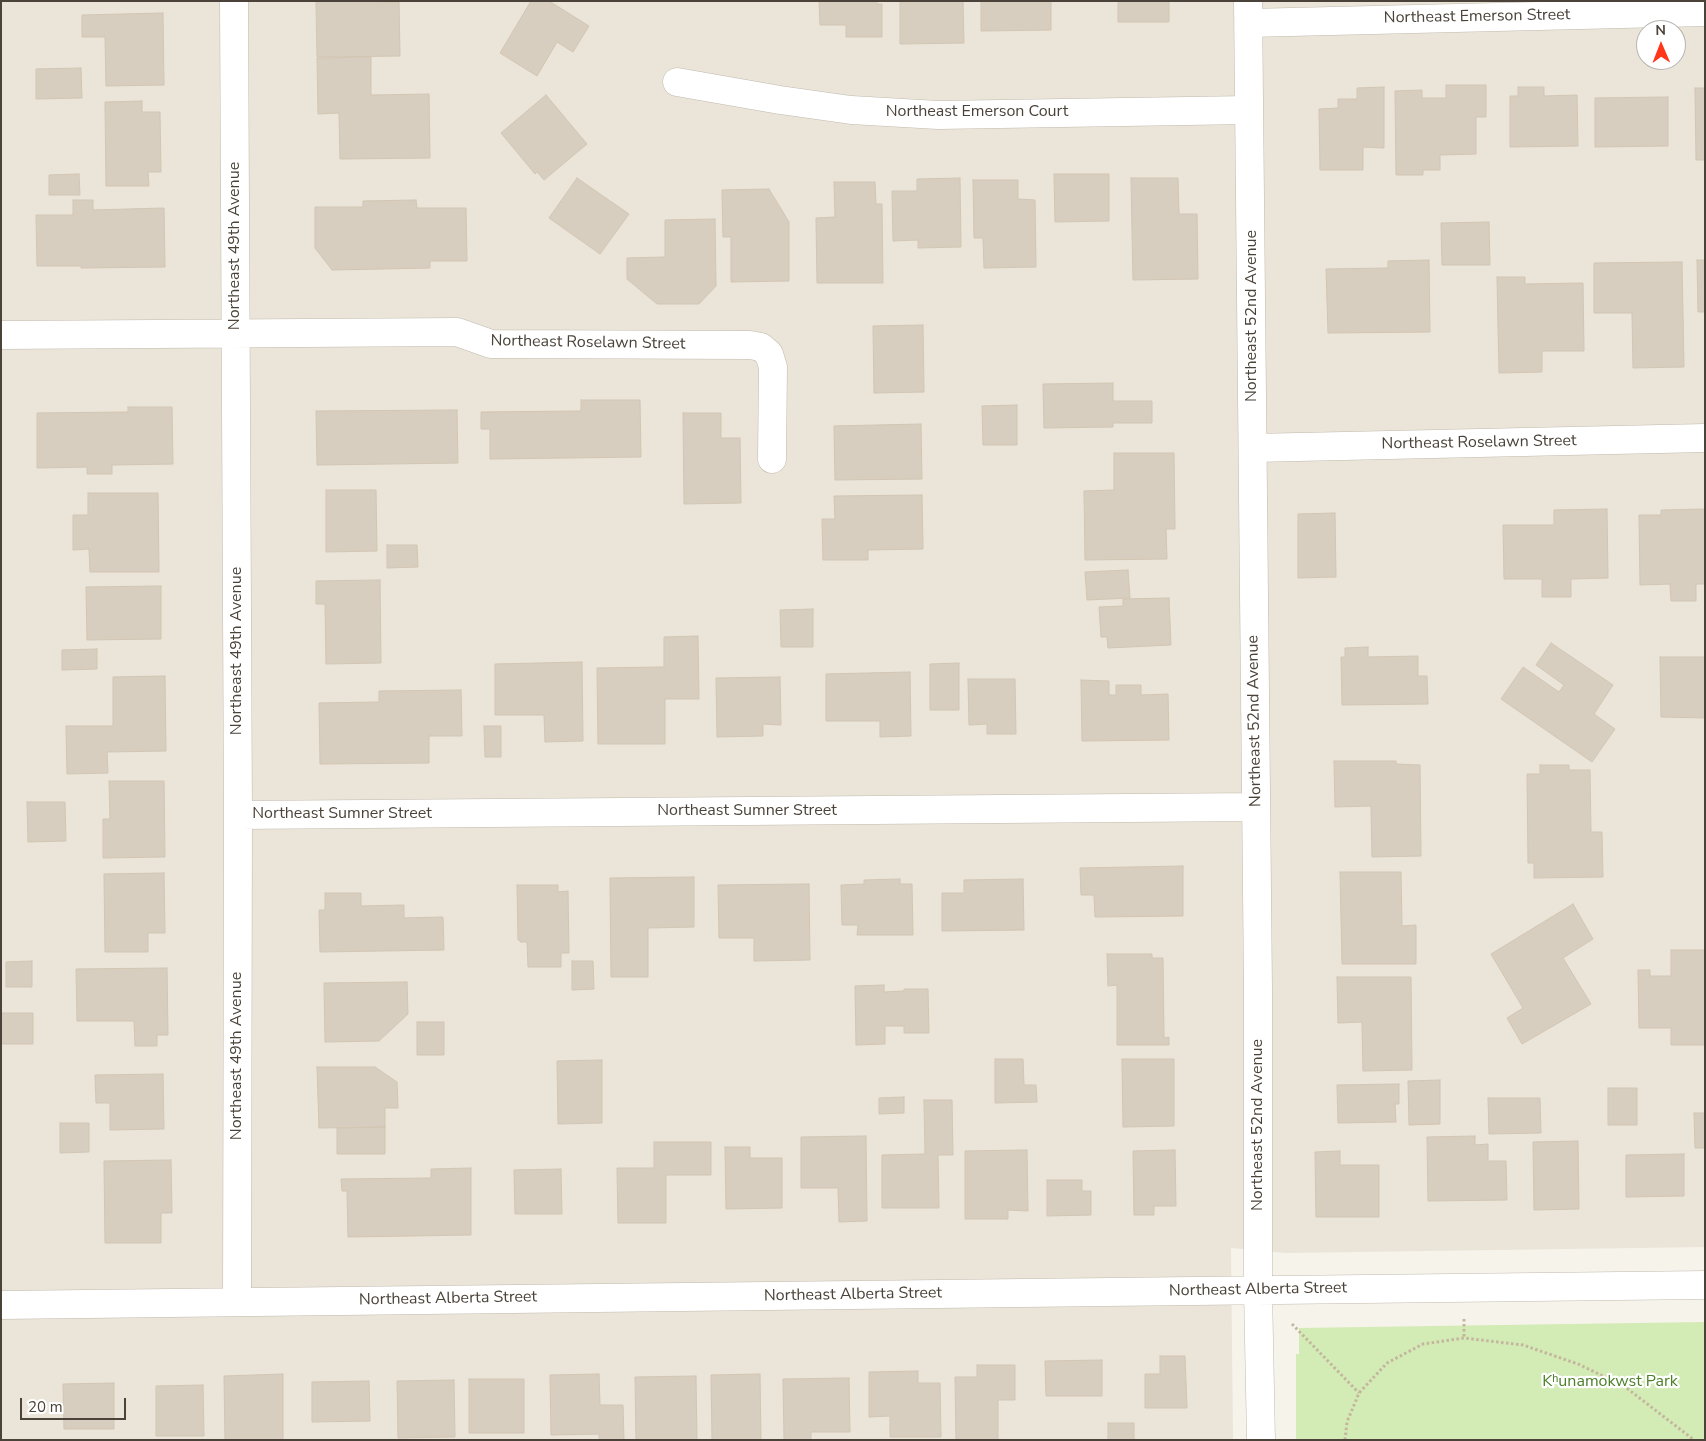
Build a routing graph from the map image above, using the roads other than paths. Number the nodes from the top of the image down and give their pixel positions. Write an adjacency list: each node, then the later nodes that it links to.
1 (234, 1): 7 (street, Northeast 49th Avenue)
2 (1670, 7): 3 (street, Northeast Emerson Street); 4 (street, Northeast Emerson Street)
3 (1248, 12): 6 (street, Northeast 52nd Avenue)
4 (1705, 12)
5 (677, 82): 6 (street, Northeast Emerson Court)
6 (1249, 110): 10 (street, Northeast 52nd Avenue)
7 (235, 333): 8 (street, Northeast Roselawn Street); 11 (street, Northeast Roselawn Street); 13 (street, Northeast 49th Avenue)
8 (1, 336)
9 (1705, 438): 10 (street, Northeast Roselawn Street)
10 (1253, 448): 12 (street, Northeast 52nd Avenue)
11 (772, 459)
12 (1256, 807): 13 (street, Northeast Sumner Street); 15 (street, Northeast 52nd Avenue)
13 (238, 815): 16 (street, Northeast 49th Avenue)
14 (1705, 1285): 15 (street, Northeast Alberta Street)
15 (1258, 1290): 16 (street, Northeast Alberta Street); 18 (street, Northeast 52nd Avenue)
16 (237, 1302): 17 (street, Northeast Alberta Street)
17 (1, 1304)
18 (1261, 1440)

